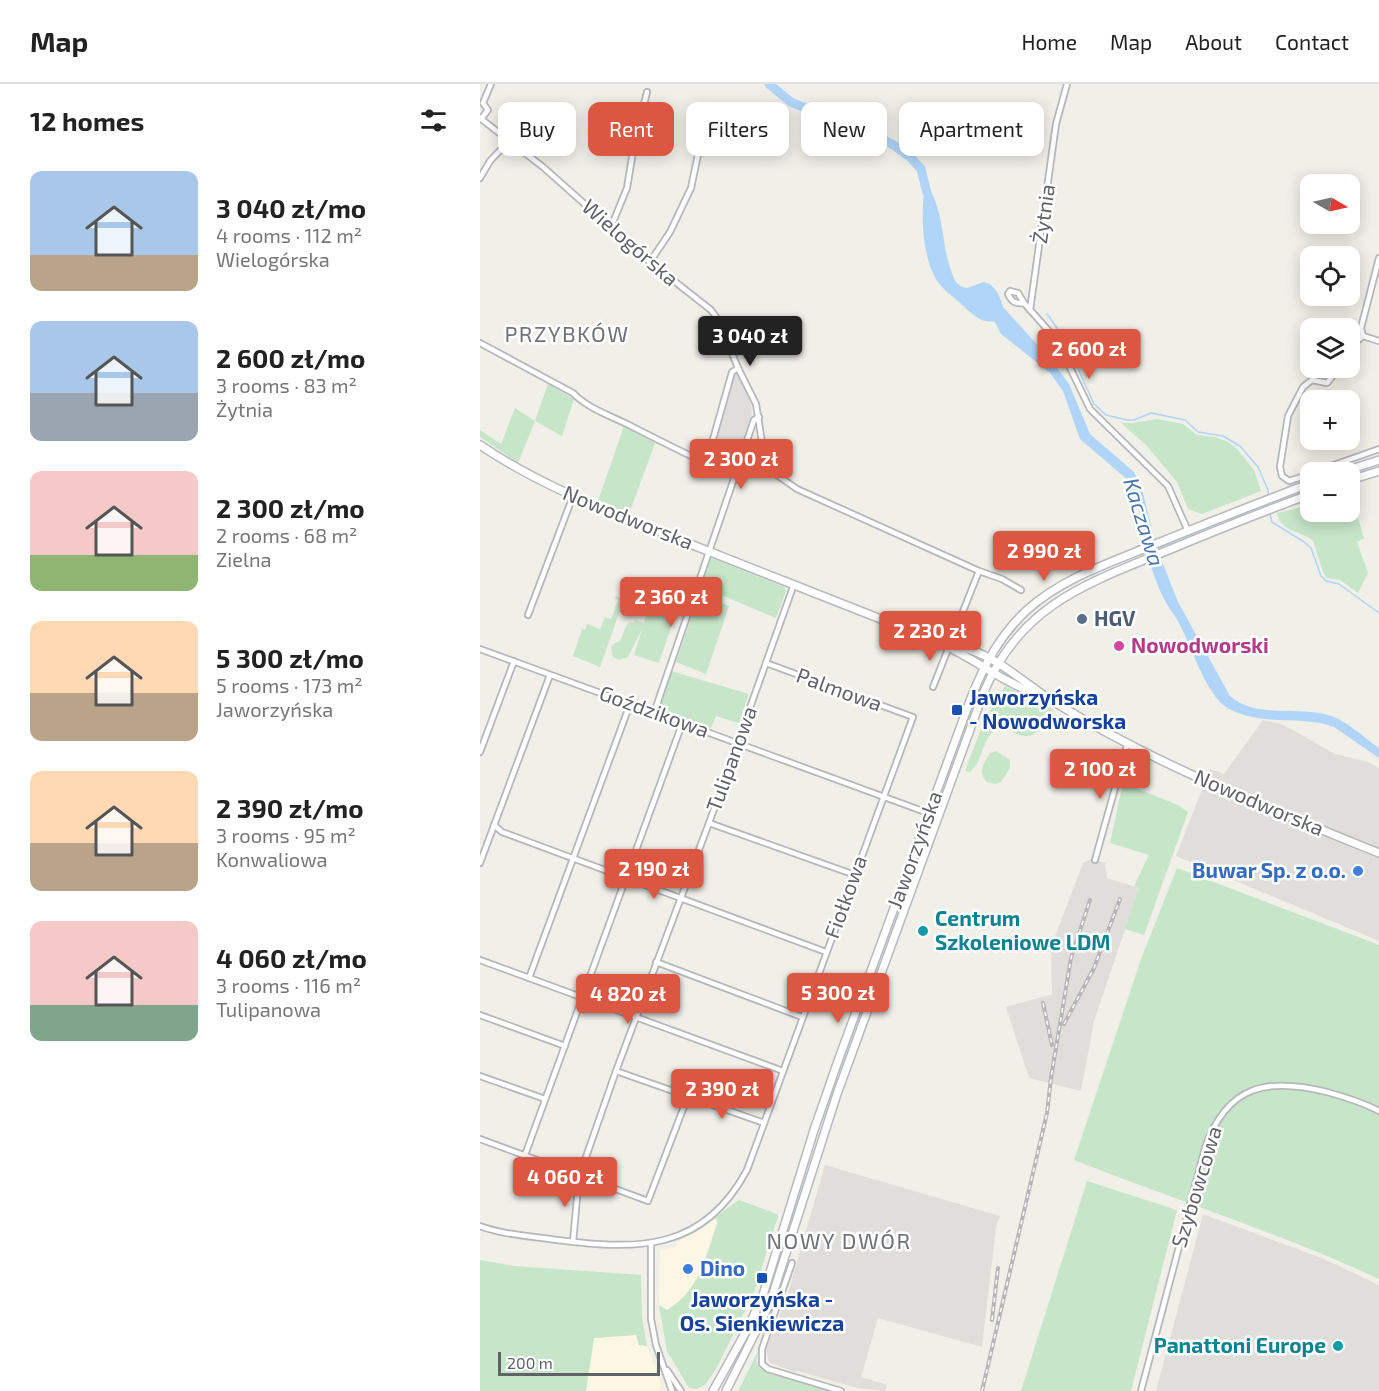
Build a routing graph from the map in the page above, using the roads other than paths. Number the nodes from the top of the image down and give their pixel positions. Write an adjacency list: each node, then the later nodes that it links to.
1 (492, 84): 4 (street)
2 (1067, 84): 14 (street, Żytnia)
3 (647, 92): 10 (street)
4 (481, 118): 5 (street, Wielogórska)
5 (498, 131)
6 (498, 153): 9 (street)
7 (528, 156): 10 (street, Wielogórska)
8 (698, 156): 12 (street)
9 (480, 178)
10 (611, 227): 12 (street, Wielogórska)
11 (1379, 258): 15 (street)
12 (650, 262): 19 (street, Wielogórska)
13 (1024, 303): 14 (street)
14 (1030, 310): 36 (street)
15 (1364, 336): 16 (street); 17 (street)
16 (1360, 339)
17 (1379, 341)
18 (480, 343): 27 (street)
19 (738, 368): 22 (street, Wielogórska); 27 (street)
20 (1331, 378): 21 (street)
21 (1312, 380): 31 (street)
22 (759, 417): 30 (street); 38 (street, Wielogórska)
23 (480, 445): 34 (main road, Nowodworska)
24 (1379, 449): 26 (street)
25 (1379, 460): 28 (main road)
26 (1343, 462)
27 (706, 464): 30 (street)
28 (1360, 466)
29 (1379, 471): 32 (main road)
30 (734, 476): 37 (street)
31 (1300, 477)
32 (1360, 477)
33 (1300, 487): 36 (main road, Jaworzyńska)
34 (573, 496): 37 (main road, Nowodworska); 41 (street)
35 (1300, 498): 47 (main road, Jaworzyńska)
36 (1188, 531): 44 (main road, Jaworzyńska)
37 (709, 551): 39 (main road, Nowodworska); 54 (street)
38 (979, 571): 40 (street, Wielogórska); 42 (street)
39 (794, 584): 42 (main road, Nowodworska); 46 (street, Tulipanowa)
40 (1021, 590)
41 (528, 615)
42 (949, 646): 44 (main road, Nowodworska); 48 (main road, Nowodworska); 51 (street)
43 (480, 649): 45 (street, Goździkowa)
44 (989, 658): 47 (main road, Nowodworska); 48 (main road, Jaworzyńska)
45 (514, 661): 50 (street, Goździkowa); 59 (street)
46 (766, 663): 55 (street, Palmowa); 57 (street, Tulipanowa)
47 (998, 664): 49 (main road, Jaworzyńska); 52 (main road, Nowodworska)
48 (984, 667): 49 (main road, Nowodworska); 61 (main road, Jaworzyńska)
49 (993, 672): 52 (main road, Nowodworska); 98 (main road, Jaworzyńska)
50 (550, 675): 53 (street, Goździkowa); 63 (street)
51 (933, 687)
52 (1046, 697): 58 (main road, Nowodworska)
53 (630, 704): 54 (street, Goździkowa); 65 (street)
54 (654, 713): 56 (street, Goździkowa)
55 (913, 717): 60 (street, Fiołkowa)
56 (682, 724): 57 (street, Goździkowa); 69 (street)
57 (737, 743): 60 (street, Goździkowa); 62 (street, Tulipanowa)
58 (1128, 745): 64 (main road, Nowodworska); 66 (street)
59 (480, 752)
60 (882, 797): 61 (street, Goździkowa); 68 (street, Fiołkowa)
61 (928, 813): 97 (main road, Jaworzyńska)
62 (709, 823): 68 (street); 70 (street, Tulipanowa)
63 (494, 825): 65 (street); 67 (street)
64 (1379, 854)
65 (574, 859): 69 (street); 74 (street)
66 (1095, 860)
67 (480, 863)
68 (855, 876): 71 (street, Fiołkowa)
69 (626, 878): 70 (street); 75 (street)
70 (680, 898): 71 (street); 73 (street, Tulipanowa)
71 (826, 952): 78 (street, Fiołkowa)
72 (480, 960): 74 (street)
73 (656, 962): 77 (street, Tulipanowa); 78 (street)
74 (529, 978): 75 (street)
75 (583, 997): 77 (street); 79 (street)
76 (480, 1016): 79 (street)
77 (636, 1016): 80 (street, Tulipanowa); 81 (street)
78 (802, 1017): 81 (street, Fiołkowa)
79 (565, 1046): 84 (street)
80 (616, 1071): 83 (street); 89 (street, Tulipanowa)
81 (783, 1071): 86 (street, Fiołkowa)
82 (480, 1076): 84 (street)
83 (688, 1096): 86 (street); 89 (street)
84 (546, 1099): 88 (street)
85 (1379, 1111): 100 (street, Szybowcowa)
86 (764, 1124): 92 (street, Fiołkowa)
87 (480, 1139): 88 (street)
88 (525, 1155): 89 (street)
89 (579, 1176): 91 (street, Tulipanowa)
90 (480, 1226): 91 (street, Fiołkowa)
91 (573, 1242): 92 (street, Fiołkowa)
92 (651, 1244): 94 (street)
93 (792, 1263): 99 (street)
94 (664, 1365): 95 (street); 96 (street)
95 (672, 1391)
96 (681, 1391)
97 (712, 1391)
98 (726, 1391)
99 (841, 1391)
100 (1141, 1391)

